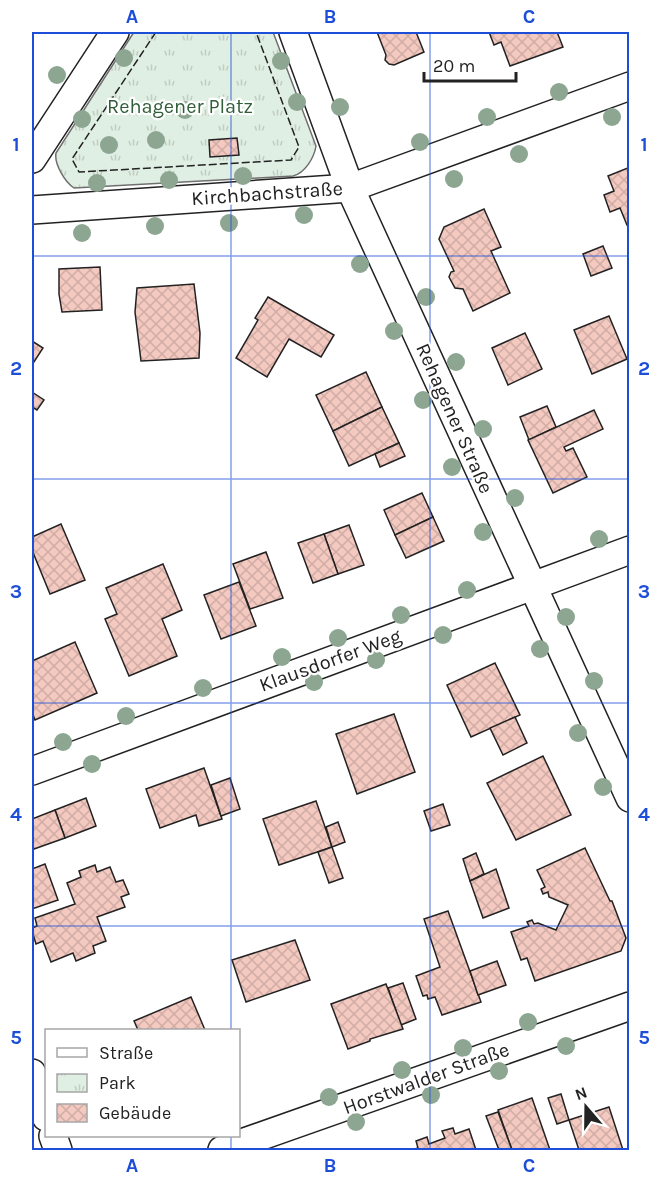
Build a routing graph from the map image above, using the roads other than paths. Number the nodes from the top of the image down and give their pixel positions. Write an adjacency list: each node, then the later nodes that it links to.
1 (115, 32): 4 (street)
2 (293, 32): 5 (street, Rehagener Straße)
3 (630, 86): 5 (street, Kirchbachstraße)
4 (32, 159)
5 (350, 188): 6 (street, Kirchbachstraße); 8 (street, Rehagener Straße)
6 (32, 210)
7 (630, 550): 8 (street, Klausdorfer Weg)
8 (531, 586): 9 (street, Klausdorfer Weg); 10 (street, Rehagener Straße)
9 (32, 771)
10 (630, 798)
11 (630, 1006): 14 (street, Horstwalder Straße)
12 (32, 1073): 13 (street)
13 (45, 1114)
14 (222, 1150)

